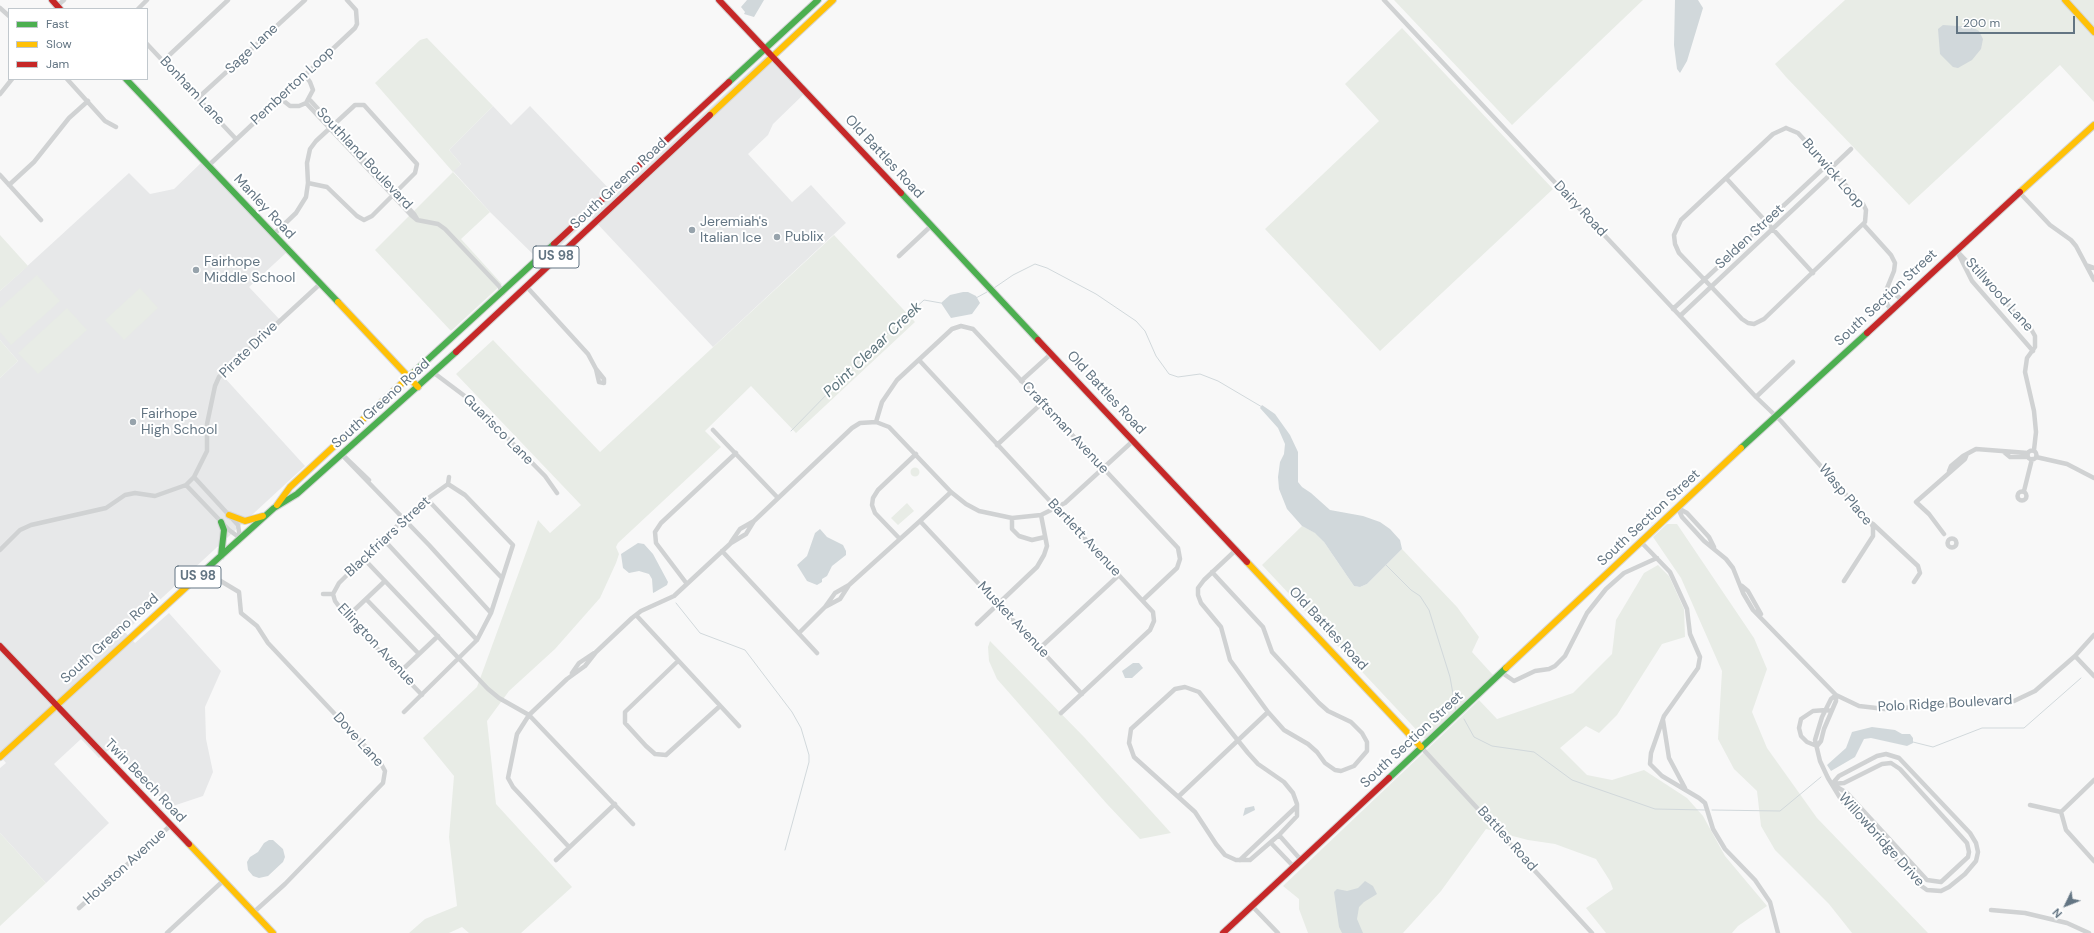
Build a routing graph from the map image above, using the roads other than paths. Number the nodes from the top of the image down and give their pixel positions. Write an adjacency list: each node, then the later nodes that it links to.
1 (52, 0): 13 (street)
2 (64, 0): 13 (street)
3 (147, 0): 14 (street)
4 (228, 0): 20 (street)
5 (305, 0): 26 (street, Sage Lane)
6 (347, 0): 21 (street, Pemberton Loop)
7 (719, 0): 18 (street, Old Battles Road)
8 (818, 0): 18 (street, South Greeno Road / US 98)
9 (833, 0): 19 (street, South Greeno Road / US 98)
10 (1384, 0): 64 (street, Dairy Road)
11 (2065, 0): 16 (street)
12 (0, 8): 15 (street)
13 (59, 8)
14 (139, 8)
15 (8, 15)
16 (2094, 32)
17 (148, 45): 20 (street, Bonham Lane)
18 (766, 50): 19 (street, Old Battles Road); 43 (street, South Greeno Road / US 98)
19 (773, 58): 44 (street, South Greeno Road / US 98); 47 (street, Old Battles Road)
20 (163, 61): 26 (street, Bonham Lane)
21 (305, 75): 27 (street, Pemberton Loop); 29 (street, Southland Boulevard)
22 (11, 80): 25 (street)
23 (68, 80): 28 (street)
24 (127, 80): 35 (street, Manley Road)
25 (0, 94)
26 (198, 98): 33 (street, Bonham Lane)
27 (280, 98): 29 (street, Southland Boulevard); 33 (street, Pemberton Loop)
28 (88, 101): 31 (street); 40 (street)
29 (308, 101): 32 (street, Southland Boulevard)
30 (2094, 125): 41 (street, South Section Street)
31 (116, 127)
32 (331, 127): 39 (street); 42 (street, Southland Boulevard); 42 (street)
33 (236, 139): 35 (street, Pemberton Loop)
34 (1851, 149): 36 (street, Selden Street)
35 (208, 166): 50 (street, Manley Road)
36 (1830, 169): 38 (street, Burwick Loop); 46 (street, Selden Street); 48 (street, Burwick Loop); 49 (street, Selden Street)
37 (0, 175): 40 (street)
38 (1726, 178): 46 (street); 56 (street, Burwick Loop)
39 (308, 183): 42 (street); 50 (street)
40 (10, 185): 45 (street)
41 (2019, 192): 51 (street, South Section Street); 53 (street)
42 (394, 195): 62 (street, Southland Boulevard)
43 (600, 202): 44 (street); 62 (street, South Greeno Road / US 98)
44 (608, 210): 59 (street, South Greeno Road / US 98)
45 (41, 220)
46 (1766, 222): 49 (street); 56 (street, Selden Street)
47 (932, 225): 52 (street); 68 (street, Old Battles Road)
48 (1864, 225): 55 (street, Burwick Loop); 61 (street)
49 (1772, 230): 55 (street); 60 (street, Selden Street)
50 (273, 235): 58 (street, Manley Road)
51 (1956, 250): 63 (street, South Section Street); 67 (street, Stillwood Lane); 67 (street, Stillwood Lane)
52 (900, 256)
53 (2086, 265): 54 (street); 57 (street)
54 (2094, 268)
55 (1813, 273): 60 (street, Burwick Loop)
56 (1704, 280): 60 (street, Burwick Loop); 64 (street, Selden Street)
57 (2094, 280)
58 (320, 284): 73 (street, Manley Road); 88 (street, Pirate Drive)
59 (526, 286): 71 (street); 72 (street, South Greeno Road / US 98)
60 (1711, 287): 66 (street, Selden Street)
61 (1888, 288): 63 (street); 65 (street)
62 (503, 292): 73 (street, South Greeno Road / US 98)
63 (1902, 300): 65 (street, South Section Street)
64 (1673, 309): 66 (street, Dairy Road)
65 (1891, 310): 78 (street, South Section Street)
66 (1680, 316): 76 (street, Dairy Road)
67 (2033, 351): 86 (street, Stillwood Lane)
68 (1052, 353): 74 (street); 81 (street, Old Battles Road)
69 (919, 360): 74 (street, Craftsman Avenue); 79 (street, Craftsman Avenue); 82 (street, Bartlett Avenue)
70 (1793, 362): 76 (street)
71 (596, 369)
72 (434, 373): 75 (street, South Greeno Road / US 98); 95 (street, Guarisco Lane)
73 (409, 378): 75 (street, Manley Road); 98 (street, South Greeno Road / US 98)
74 (1021, 381): 77 (street, Craftsman Avenue)
75 (418, 387): 84 (street, South Greeno Road / US 98)
76 (1756, 397): 78 (street, Dairy Road)
77 (1042, 403): 82 (street); 87 (street, Craftsman Avenue)
78 (1775, 417): 100 (street, South Section Street); 109 (street, Wasp Place)
79 (876, 422): 85 (street); 96 (street)
80 (713, 430): 83 (street)
81 (1134, 440): 87 (street); 117 (street, Old Battles Road)
82 (997, 445): 99 (street, Bartlett Avenue)
83 (736, 453): 96 (street); 130 (street)
84 (342, 454): 98 (street, South Greeno Road / US 98); 105 (street)
85 (916, 454): 94 (street); 112 (street)
86 (2031, 456): 90 (street); 93 (street); 114 (street)
87 (1104, 469): 99 (street); 134 (street, Craftsman Avenue)
88 (194, 477): 92 (street, Pirate Drive); 101 (street)
89 (449, 477): 91 (street)
90 (2094, 478)
91 (448, 484): 97 (street, Blackfriars Street); 126 (street)
92 (186, 485): 108 (street); 118 (street, Pirate Drive)
93 (2024, 491)
94 (951, 492): 104 (street); 107 (street)
95 (557, 493)
96 (778, 498): 106 (street)
97 (427, 499): 105 (street, Blackfriars Street); 126 (street)
98 (274, 508): 102 (street, South Greeno Road / US 98)
99 (1056, 508): 103 (street); 125 (street, Bartlett Avenue)
100 (1678, 508): 115 (street, South Section Street); 156 (street, Polo Ridge Boulevard)
101 (229, 515): 102 (street); 111 (street)
102 (267, 515): 111 (street, South Greeno Road / US 98)
103 (1041, 515): 104 (street); 110 (street)
104 (1012, 518): 110 (street)
105 (404, 520): 113 (street, Blackfriars Street); 136 (street)
106 (754, 521): 116 (street); 116 (street)
107 (920, 521): 112 (street); 135 (street, Musket Avenue)
108 (221, 522): 111 (street); 120 (street)
109 (1871, 523): 128 (street, Wasp Place); 129 (street)
110 (1045, 537): 135 (street)
111 (240, 538): 120 (street, South Greeno Road / US 98)
112 (899, 538): 140 (street)
113 (384, 540): 122 (street, Blackfriars Street); 143 (street)
114 (1949, 540)
115 (1641, 542): 121 (street); 152 (street, South Section Street)
116 (731, 543): 119 (street)
117 (1237, 549): 124 (street); 168 (street, Old Battles Road)
118 (0, 550)
119 (722, 551): 130 (street); 140 (street)
120 (221, 556): 123 (street, South Greeno Road / US 98)
121 (1657, 558): 152 (street); 164 (street)
122 (364, 559): 127 (street); 132 (street, Blackfriars Street)
123 (206, 569): 157 (street, South Greeno Road / US 98); 209 (street, Dove Lane)
124 (1212, 572): 161 (street); 161 (street)
125 (1119, 575): 134 (street, Bartlett Avenue); 145 (street)
126 (501, 577): 136 (street)
127 (385, 581): 133 (street); 141 (street)
128 (1844, 581)
129 (1914, 582)
130 (687, 584): 137 (street)
131 (323, 594): 132 (street)
132 (333, 594): 138 (street, Ellington Avenue)
133 (366, 599): 138 (street); 147 (street)
134 (1143, 600): 154 (street, Bartlett Avenue)
135 (998, 604): 139 (street); 145 (street, Musket Avenue)
136 (491, 613): 143 (street)
137 (636, 615): 150 (street); 163 (street)
138 (347, 617): 151 (street, Ellington Avenue)
139 (978, 624)
140 (799, 633): 146 (street)
141 (438, 636): 147 (street); 149 (street)
142 (2094, 637): 148 (street, Polo Ridge Boulevard)
143 (477, 640): 149 (street)
144 (0, 646): 157 (street, Twin Beech Road)
145 (1040, 648): 154 (street, Musket Avenue)
146 (817, 653)
147 (419, 654): 151 (street)
148 (2075, 656): 153 (street); 156 (street, Polo Ridge Boulevard)
149 (459, 659): 155 (street); 163 (street)
150 (678, 660): 158 (street); 158 (street)
151 (400, 672): 155 (street, Ellington Avenue)
152 (1501, 672): 168 (street, South Section Street)
153 (2094, 676)
154 (1082, 694): 162 (street, Bartlett Avenue)
155 (422, 695): 160 (street)
156 (1836, 695): 159 (street)
157 (55, 705): 169 (street, South Greeno Road / US 98); 186 (street, Twin Beech Road)
158 (720, 706): 165 (street)
159 (1828, 711): 167 (street); 167 (street)
160 (404, 712)
161 (1268, 712): 166 (street)
162 (1061, 713)
163 (529, 715): 178 (street); 191 (street)
164 (1663, 719): 176 (street); 176 (street)
165 (739, 726)
166 (1238, 741): 177 (street); 177 (street); 180 (street)
167 (1817, 746): 175 (street, Willowbridge Drive)
168 (1421, 747): 198 (street, South Section Street); 214 (street, Battles Road)
169 (0, 757)
170 (1906, 764): 171 (street, Willowbridge Drive); 172 (street); 181 (street, Willowbridge Drive)
171 (1860, 765): 173 (street); 175 (street, Willowbridge Drive)
172 (1901, 770): 173 (street, Willowbridge Drive); 182 (street, Willowbridge Drive)
173 (1865, 772): 175 (street, Willowbridge Drive)
174 (2094, 780): 183 (street)
175 (1832, 784): 184 (street, Willowbridge Drive); 187 (street, Willowbridge Drive)
176 (1686, 790): 215 (street)
177 (1179, 796): 197 (street)
178 (615, 804): 185 (street); 191 (street)
179 (2030, 805): 183 (street)
180 (1297, 806): 188 (street); 189 (street)
181 (1945, 806): 182 (street); 192 (street, Willowbridge Drive)
182 (1939, 811): 193 (street, Willowbridge Drive)
183 (2062, 812): 199 (street)
184 (1873, 821): 187 (street); 194 (street, Willowbridge Drive)
185 (633, 824)
186 (171, 825): 203 (street, Twin Beech Road); 207 (street, Houston Avenue)
187 (1866, 827): 195 (street, Willowbridge Drive)
188 (1267, 835): 190 (street); 197 (street)
189 (1279, 835): 190 (street); 198 (street)
190 (1272, 842): 197 (street); 200 (street)
191 (569, 847): 196 (street)
192 (1977, 847): 193 (street); 202 (street, Willowbridge Drive)
193 (1969, 849): 201 (street, Willowbridge Drive)
194 (1900, 850): 195 (street); 204 (street, Willowbridge Drive)
195 (1893, 856): 205 (street, Willowbridge Drive)
196 (556, 860)
197 (1240, 860)
198 (1301, 860): 200 (street, South Section Street)
199 (2094, 861)
200 (1294, 867): 206 (street, South Section Street)
201 (1955, 870): 202 (street); 204 (street, Willowbridge Drive)
202 (1961, 877): 205 (street, Willowbridge Drive)
203 (223, 881): 209 (street, Twin Beech Road); 210 (street)
204 (1941, 882): 205 (street)
205 (1945, 890)
206 (1252, 906): 212 (street, South Section Street); 213 (street)
207 (80, 908)
208 (1991, 910): 216 (street)
209 (254, 912): 211 (street, Twin Beech Road)
210 (167, 933)
211 (273, 933)
212 (1223, 933)
213 (1278, 933)
214 (1592, 933)
215 (1778, 933)
216 (2089, 933)

